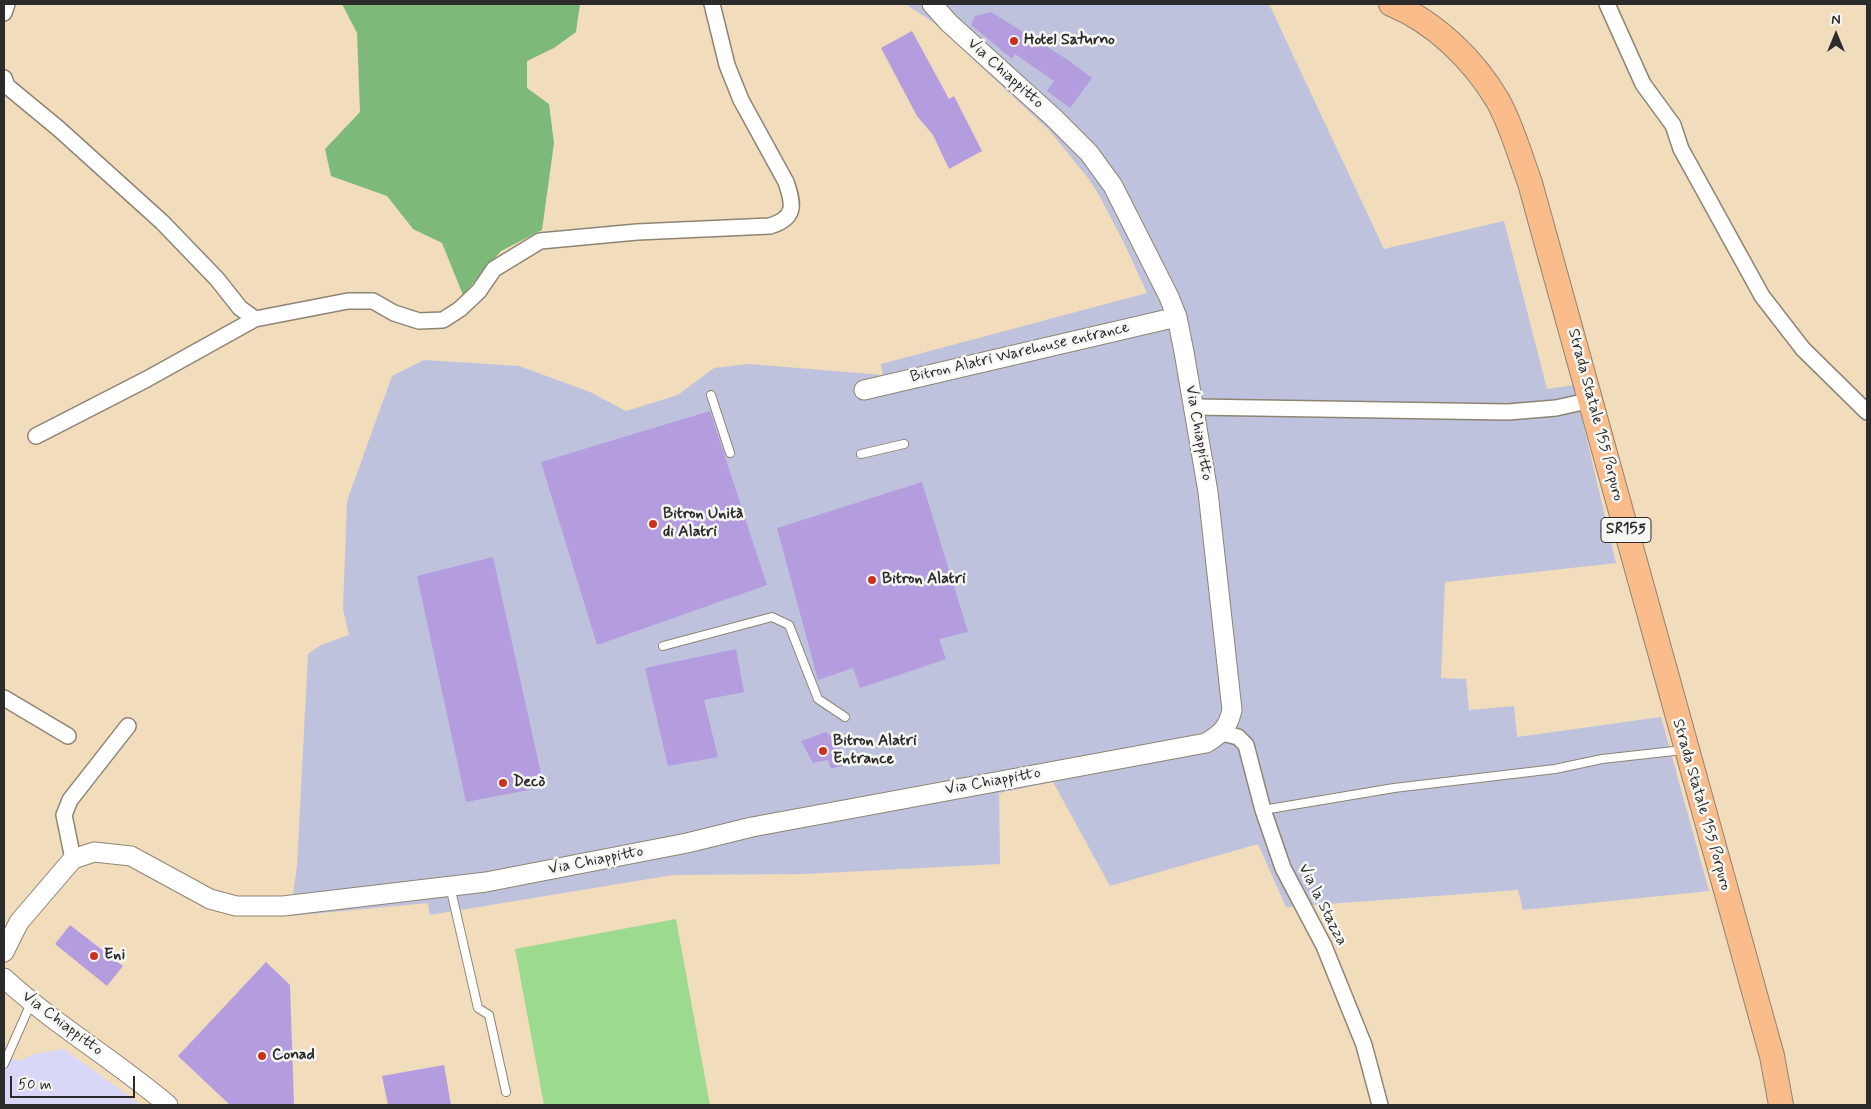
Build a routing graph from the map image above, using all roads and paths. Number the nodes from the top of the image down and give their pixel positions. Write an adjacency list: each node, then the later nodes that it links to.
1 (7, 4): 6 (street)
2 (712, 4): 9 (street)
3 (932, 4): 8 (street, Via Chiappitto)
4 (1391, 4): 12 (main road, Strada Statale 155 Porpuro / SR155)
5 (1607, 4): 14 (street)
6 (4, 13)
7 (4, 78): 9 (street)
8 (1177, 317): 10 (street, Bitron Alatri Warehouse entrance); 13 (street, Via Chiappitto)
9 (255, 319): 15 (street)
10 (864, 390)
11 (711, 395): 17 (lane)
12 (1592, 400): 13 (street); 25 (main road, Strada Statale 155 Porpuro / SR155)
13 (1195, 407): 23 (street, Via Chiappitto)
14 (1867, 412)
15 (36, 436)
16 (904, 444): 18 (lane)
17 (730, 453)
18 (861, 454)
19 (663, 646): 21 (lane)
20 (4, 698): 24 (street)
21 (845, 717)
22 (128, 726): 27 (street)
23 (1222, 733): 26 (street, Via la Stazza); 28 (street, Via Chiappitto)
24 (68, 736)
25 (1685, 750): 26 (lane); 36 (main road, Strada Statale 155 Porpuro / SR155)
26 (1263, 810): 35 (street, Via la Stazza)
27 (73, 859): 28 (street, Via Chiappitto); 29 (street)
28 (450, 886): 33 (lane)
29 (4, 952)
30 (4, 978): 31 (street, Via Chiappitto)
31 (31, 1003): 32 (lane); 34 (street, Via Chiappitto)
32 (4, 1064)
33 (506, 1092)
34 (168, 1105)
35 (1380, 1105)
36 (1781, 1105)

